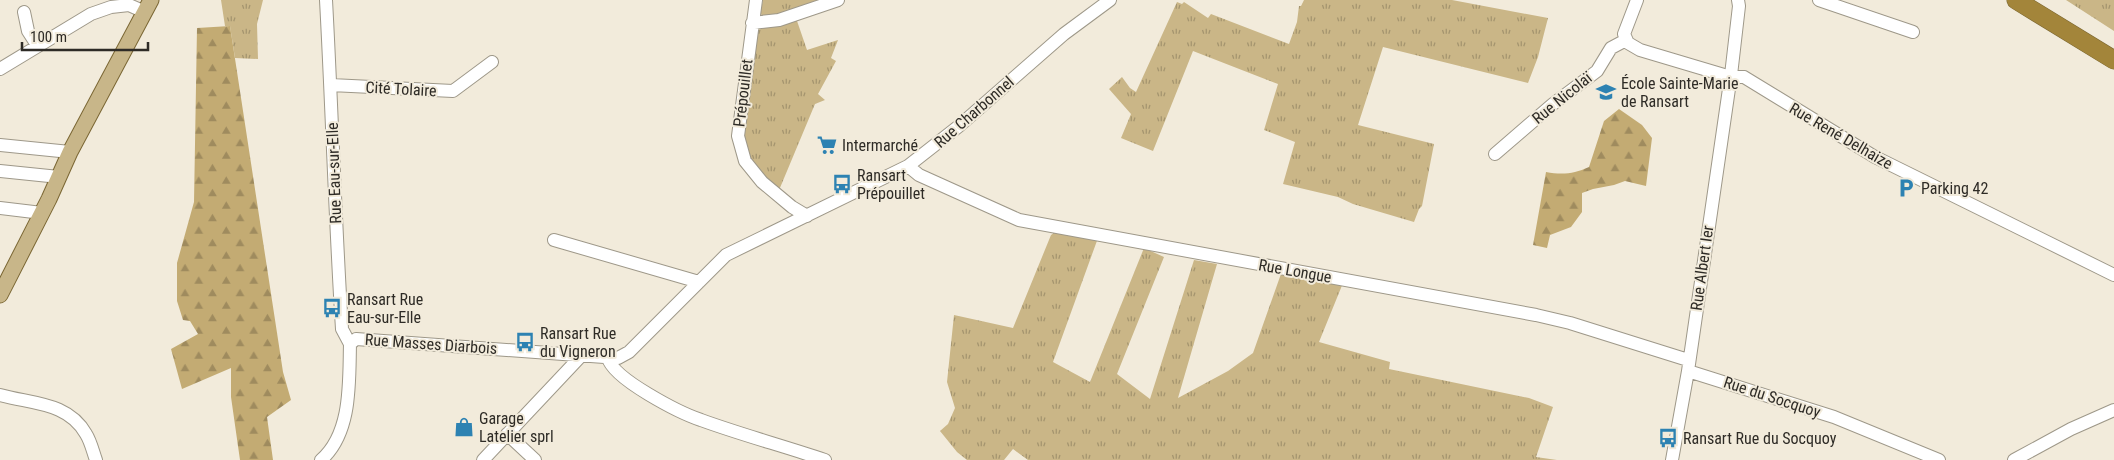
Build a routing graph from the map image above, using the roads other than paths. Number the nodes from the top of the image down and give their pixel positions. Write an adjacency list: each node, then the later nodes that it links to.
1 (326, 0): 22 (street, Rue Eau-sur-Elle)
2 (756, 0): 13 (street, Prépouillet)
3 (838, 0): 10 (street)
4 (1110, 0): 26 (street, Rue Charbonnel)
5 (1637, 0): 15 (street)
6 (1738, 0): 21 (street, Rue Albert Ier)
7 (1819, 0): 14 (street)
8 (2016, 0): 18 (highway)
9 (2038, 0): 17 (highway)
10 (812, 4): 13 (street)
11 (148, 6): 16 (street); 24 (main road)
12 (24, 12): 16 (street)
13 (752, 23): 31 (street, Prépouillet)
14 (1913, 32)
15 (1626, 40): 21 (street); 25 (street, Rue Nicolaï)
16 (37, 45): 20 (street)
17 (2114, 47)
18 (2114, 60)
19 (492, 62): 22 (street, Cité Tolaire)
20 (0, 68)
21 (1731, 75): 33 (street, Rue René Delhaize); 39 (street, Rue Albert Ier)
22 (330, 85): 36 (street, Rue Eau-sur-Elle)
23 (0, 145): 24 (street)
24 (70, 152): 28 (main road)
25 (1495, 154)
26 (908, 166): 31 (street, Rue Charbonnel); 39 (street, Rue Longue)
27 (0, 171): 28 (street)
28 (59, 177): 30 (main road)
29 (0, 208): 30 (street)
30 (42, 213): 35 (main road)
31 (807, 216): 34 (street, Rue Charbonnel)
32 (554, 240): 34 (street)
33 (2114, 275)
34 (699, 282): 38 (street, Rue Charbonnel)
35 (0, 296)
36 (350, 344): 37 (street, Rue Masses Diarbois); 44 (street, Rue Masses Diarbois)
37 (581, 356): 38 (street, Rue Masses Diarbois); 42 (street)
38 (608, 358): 47 (street)
39 (1688, 366): 48 (street, Rue Albert Ier); 49 (street, Rue du Socquoy)
40 (0, 395): 43 (street)
41 (2114, 410): 50 (street)
42 (507, 434): 45 (street); 46 (street)
43 (96, 460)
44 (320, 460)
45 (483, 460)
46 (535, 460)
47 (825, 460)
48 (1672, 460)
49 (1939, 460)
50 (2014, 460)

